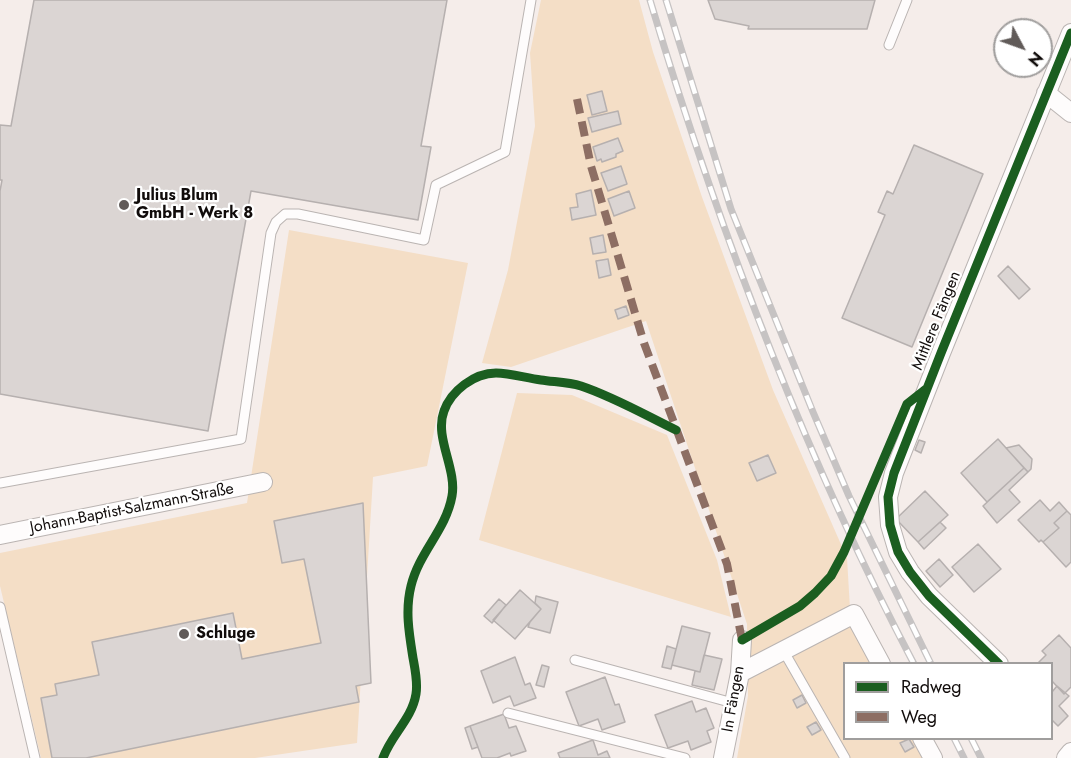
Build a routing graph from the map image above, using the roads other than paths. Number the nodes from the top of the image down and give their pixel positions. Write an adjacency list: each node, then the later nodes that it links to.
1 (531, 0): 8 (lane)
2 (907, 0): 4 (lane)
3 (1071, 33): 5 (street, Mittlere Fängen)
4 (889, 45)
5 (1046, 93): 6 (street); 15 (street, Mittlere Fängen)
6 (1071, 113)
7 (263, 482): 9 (street, Johann-Baptist-Salzmann-Straße)
8 (0, 483)
9 (0, 535)
10 (0, 607): 20 (lane)
11 (742, 640): 16 (street, In Fängen)
12 (783, 650): 14 (street); 16 (street); 23 (lane)
13 (575, 660): 17 (lane)
14 (880, 662)
15 (998, 662)
16 (740, 673): 17 (street, In Fängen)
17 (733, 703): 22 (street, In Fängen)
18 (508, 713): 21 (lane)
19 (1071, 752): 24 (street)
20 (35, 758)
21 (685, 758)
22 (723, 758)
23 (844, 758)
24 (1066, 758)

